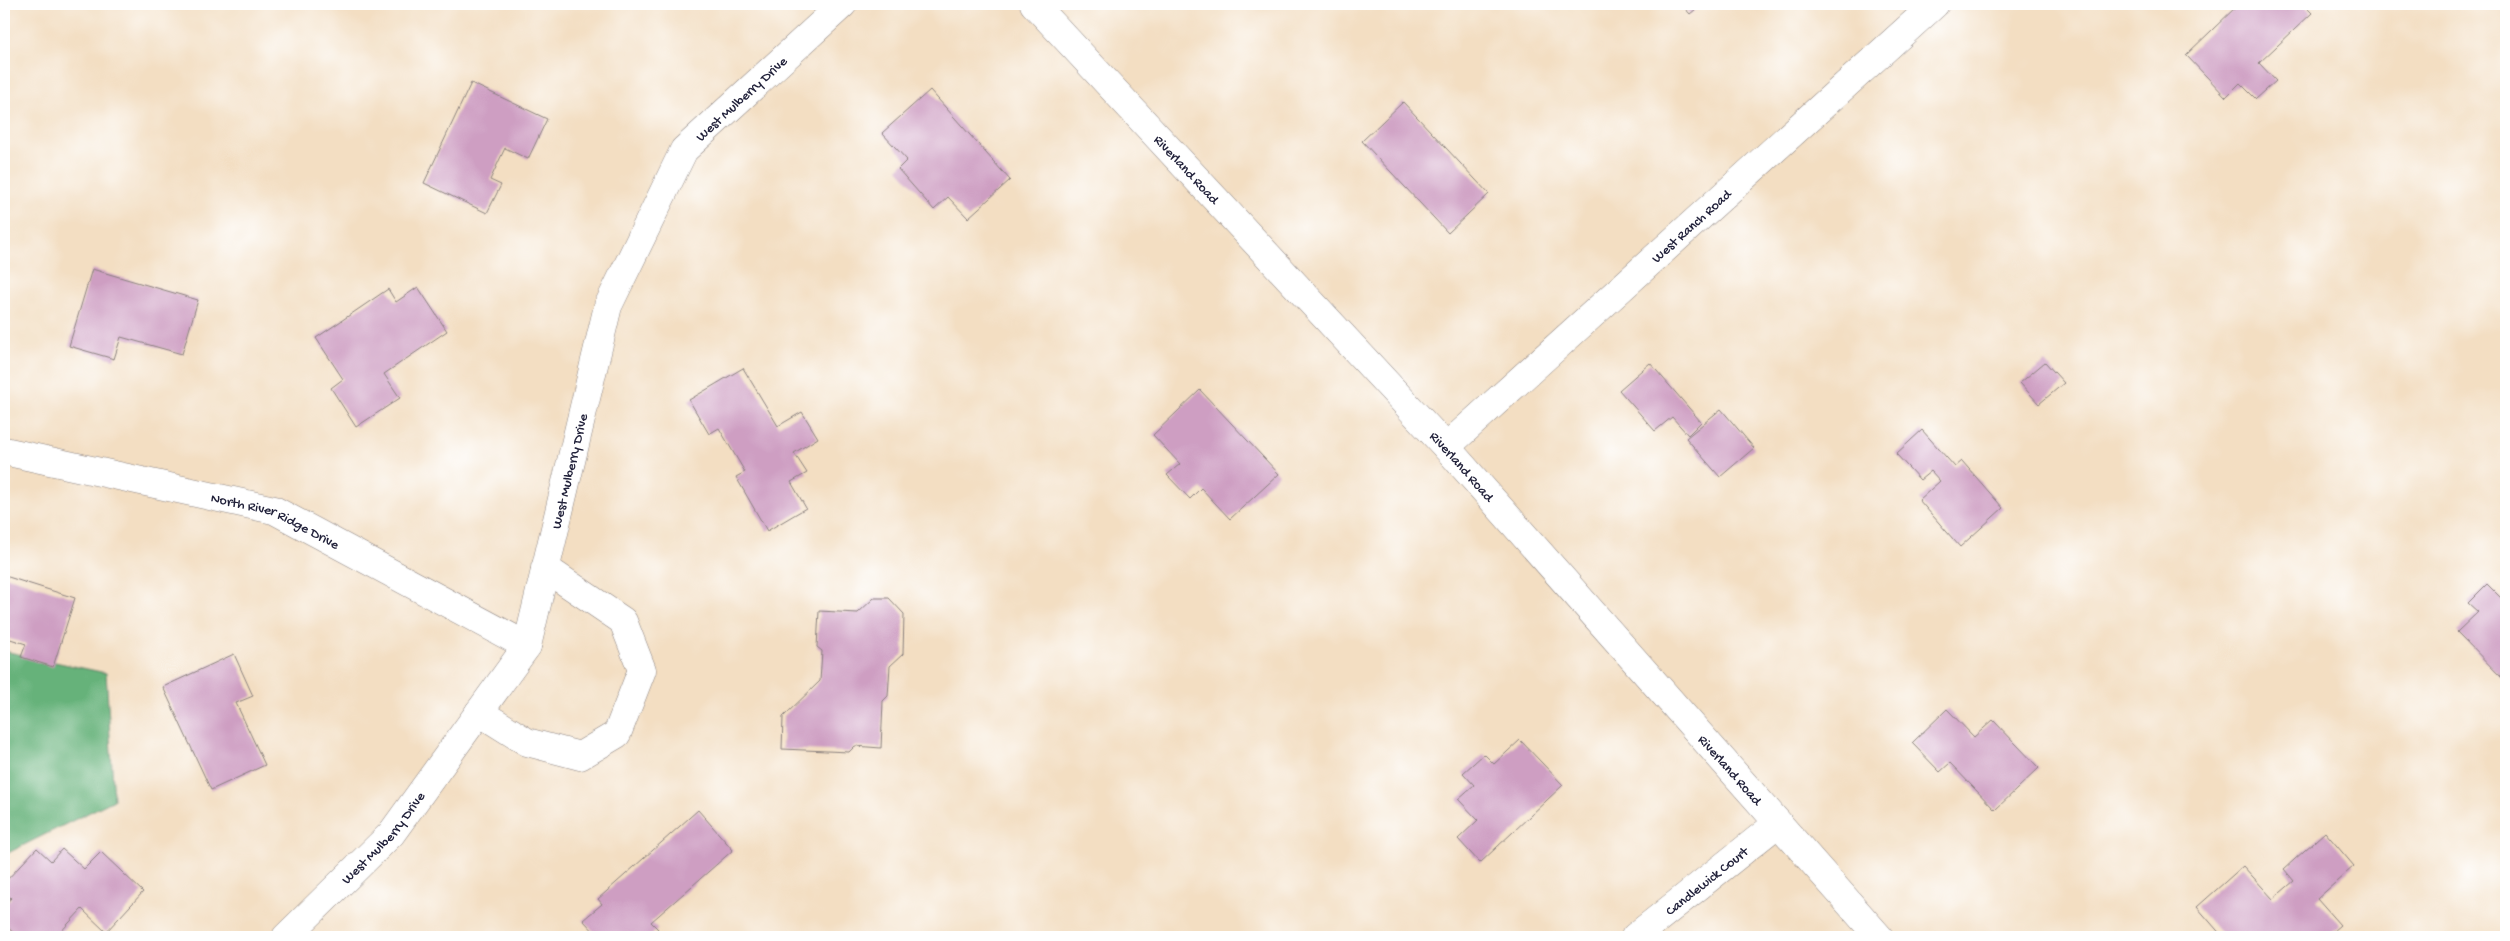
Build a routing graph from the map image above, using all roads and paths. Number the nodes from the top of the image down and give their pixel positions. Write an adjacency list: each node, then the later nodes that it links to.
1 (843, 4): 6 (street, West Mulberry Drive)
2 (1034, 4): 4 (street, Riverland Road)
3 (1935, 4): 4 (street, West Ranch Road)
4 (1446, 447): 9 (street, Riverland Road)
5 (4, 452): 7 (street, North River Ridge Drive)
6 (546, 568): 7 (street, West Mulberry Drive); 8 (street)
7 (527, 646): 8 (street, West Mulberry Drive)
8 (479, 712): 10 (street, West Mulberry Drive)
9 (1778, 823): 11 (street, Candlewick Court); 12 (street, Riverland Road)
10 (286, 937)
11 (1635, 937)
12 (1879, 937)

